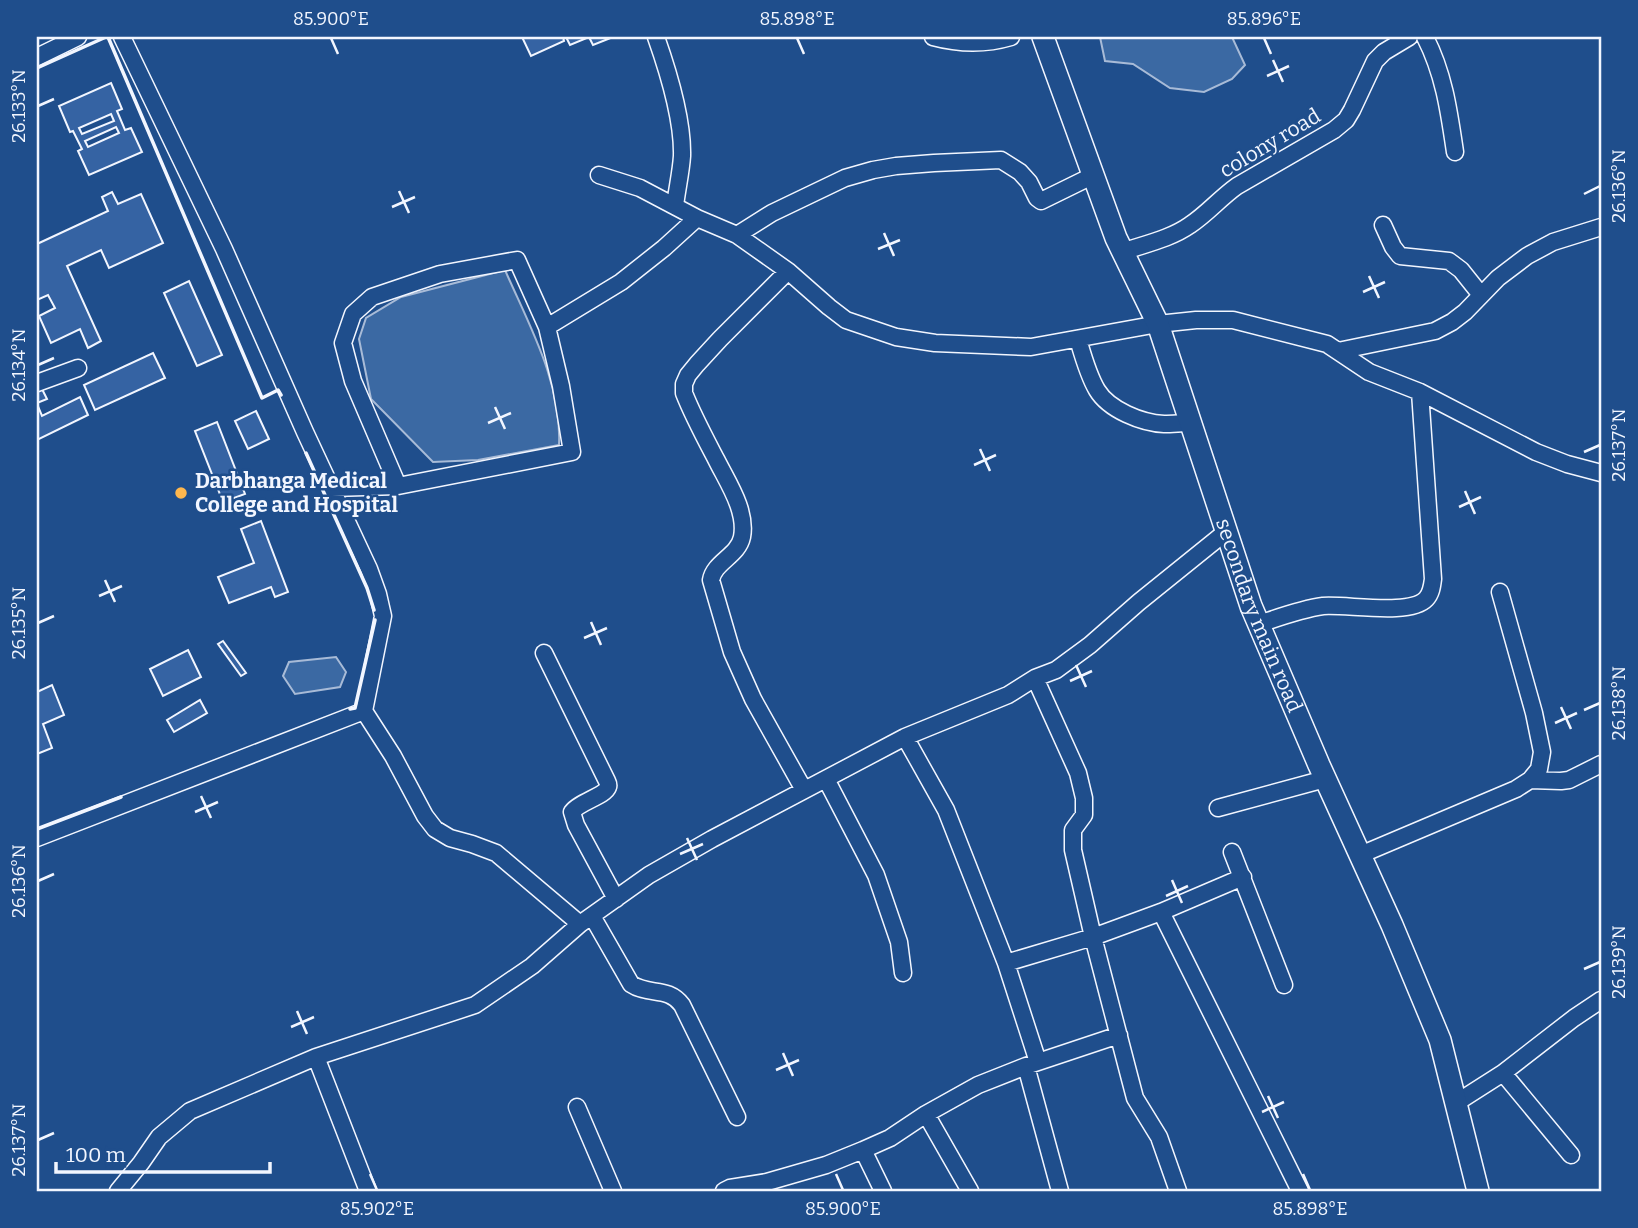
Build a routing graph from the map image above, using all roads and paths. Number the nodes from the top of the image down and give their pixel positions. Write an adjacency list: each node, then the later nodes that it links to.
1 (78, 37): 11 (street)
2 (122, 37): 33 (street)
3 (656, 37): 15 (street)
4 (933, 37): 5 (street)
5 (1011, 37)
6 (1043, 37): 14 (main road, secondary main road)
7 (1377, 37): 10 (street)
8 (1409, 37): 10 (street, colony road)
9 (1425, 37): 12 (street)
10 (1384, 52): 20 (street, colony road)
11 (37, 57)
12 (1455, 152)
13 (598, 175): 15 (street)
14 (1093, 176): 19 (street); 20 (main road, secondary main road)
15 (674, 206): 16 (street)
16 (697, 218): 19 (street); 24 (street)
17 (1382, 225): 22 (street)
18 (1601, 227): 22 (street)
19 (737, 235): 21 (street)
20 (1122, 251): 23 (main road, secondary main road)
21 (788, 271): 25 (street); 45 (street)
22 (1481, 295): 26 (street)
23 (1158, 324): 25 (street); 26 (street); 30 (main road, secondary main road)
24 (547, 327): 32 (street); 32 (street)
25 (1078, 339): 30 (street)
26 (1338, 351): 29 (street)
27 (78, 368): 28 (street)
28 (37, 383)
29 (1420, 393): 31 (street); 36 (street)
30 (1191, 423): 34 (main road, secondary main road)
31 (1601, 473)
32 (398, 486): 33 (street)
33 (332, 488): 39 (street)
34 (1227, 531): 36 (main road, secondary main road); 38 (street)
35 (1500, 592): 44 (street)
36 (1259, 624): 43 (main road, secondary main road)
37 (544, 653): 51 (street)
38 (1035, 678): 40 (street); 54 (street)
39 (364, 712): 47 (street); 53 (street)
40 (905, 737): 42 (street); 55 (street)
41 (1601, 764): 44 (street)
42 (825, 779): 45 (street); 56 (street)
43 (1325, 779): 46 (street); 49 (main road, secondary main road)
44 (1530, 780): 49 (street)
45 (804, 790): 51 (street)
46 (1218, 808)
47 (37, 838)
48 (1232, 852): 50 (street)
49 (1360, 855): 63 (main road, secondary main road)
50 (1243, 877): 52 (street); 57 (street)
51 (616, 898): 53 (street)
52 (1161, 912): 54 (street); 77 (street)
53 (586, 920): 60 (street); 66 (street)
54 (1093, 937): 55 (street); 59 (street)
55 (1006, 963): 61 (street)
56 (903, 973)
57 (1283, 985)
58 (1601, 1000): 62 (street)
59 (1118, 1035): 61 (street); 76 (street)
60 (316, 1057): 69 (street); 70 (street)
61 (1032, 1064): 65 (street); 75 (street)
62 (1503, 1073): 63 (street); 68 (street)
63 (1456, 1103): 78 (main road, secondary main road)
64 (577, 1107): 71 (street)
65 (926, 1114): 67 (street); 74 (street)
66 (737, 1117)
67 (863, 1150): 72 (street); 73 (street)
68 (1571, 1155)
69 (118, 1191)
70 (368, 1191)
71 (613, 1191)
72 (724, 1191)
73 (883, 1191)
74 (970, 1191)
75 (1060, 1191)
76 (1178, 1191)
77 (1300, 1191)
78 (1478, 1191)

